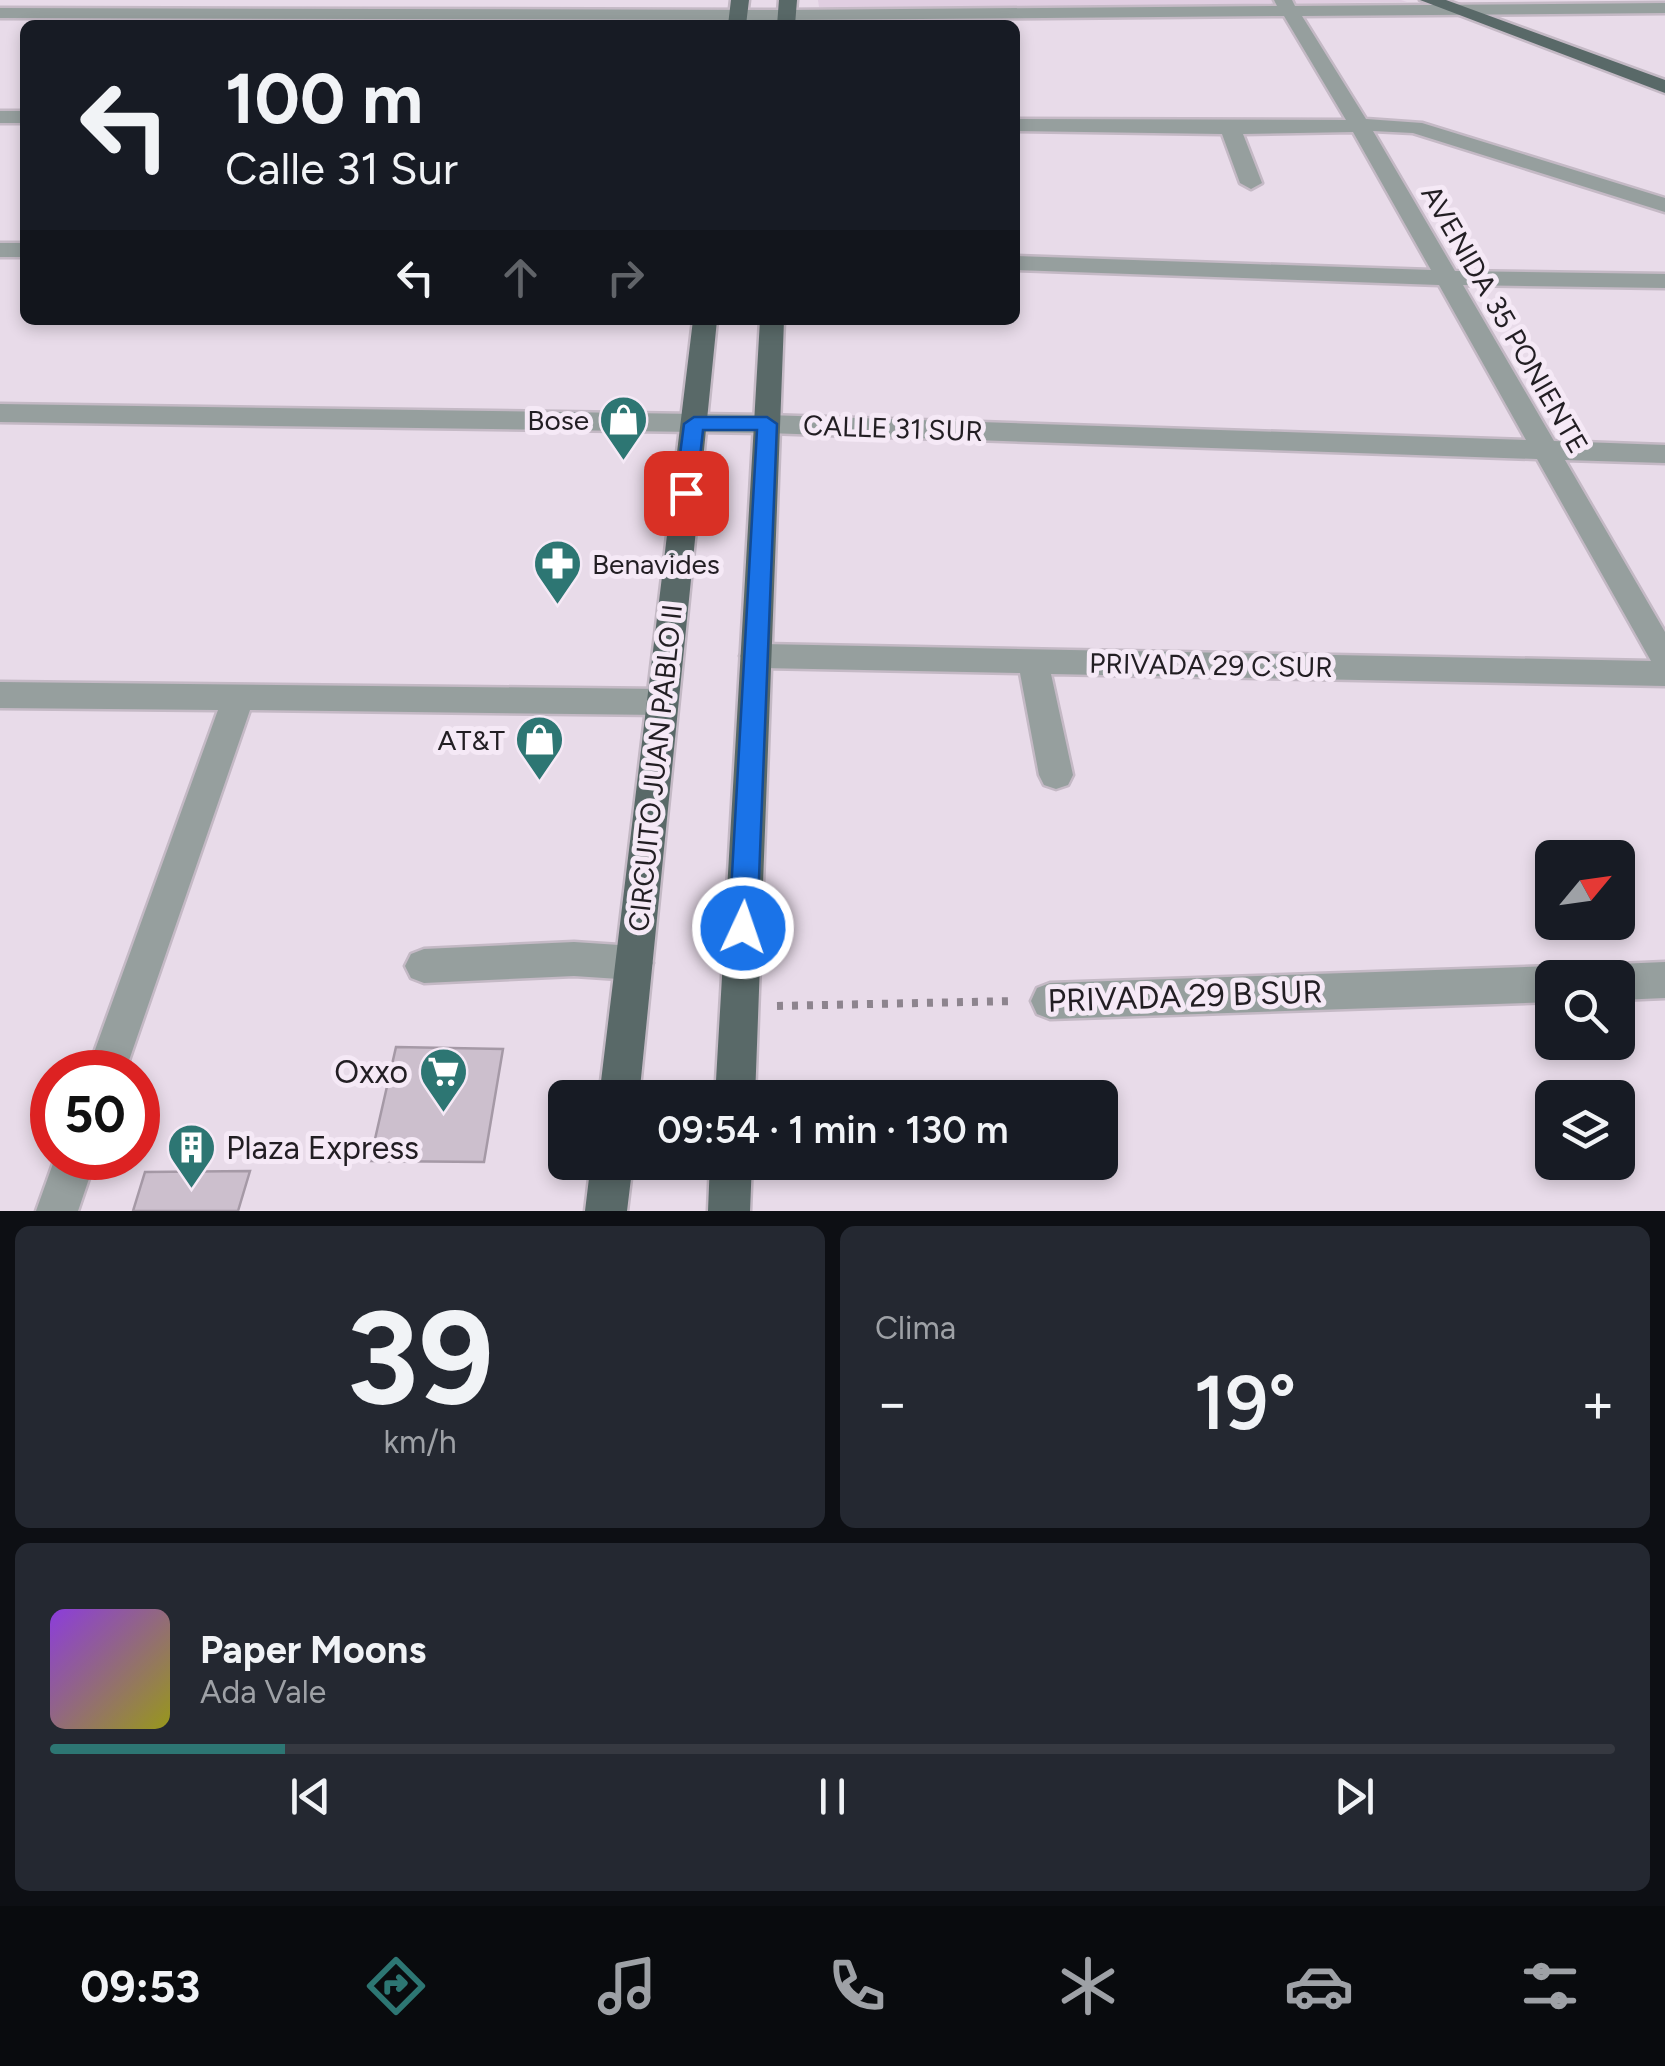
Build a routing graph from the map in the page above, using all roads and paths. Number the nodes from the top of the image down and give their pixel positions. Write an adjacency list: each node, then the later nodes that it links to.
1 (1429, 0): 6 (main road)
2 (1287, 5): 6 (street); 8 (street); 11 (street, AVENIDA 35 PONIENTE)
3 (524, 7): 5 (street); 7 (street)
4 (1665, 8): 6 (street)
5 (12, 9)
6 (1452, 9): 9 (main road)
7 (739, 13): 8 (street)
8 (787, 13)
9 (1665, 87)
10 (1020, 125): 12 (street)
11 (1359, 125): 12 (street); 14 (street); 16 (street, AVENIDA 35 PONIENTE)
12 (1230, 128): 13 (street)
13 (1251, 183)
14 (1665, 205)
15 (1020, 263): 16 (street)
16 (1444, 278): 17 (street); 23 (street, AVENIDA 35 PONIENTE)
17 (1665, 281)
18 (704, 325): 21 (main road, CIRCUITO JUAN PABLO II)
19 (772, 325): 22 (main road)
20 (0, 412): 21 (street, CALLE 31 SUR)
21 (694, 424): 22 (street, CALLE 31 SUR); 31 (main road, CIRCUITO JUAN PABLO II)
22 (767, 424): 23 (street, CALLE 31 SUR); 25 (main road)
23 (1546, 450): 24 (street, CALLE 31 SUR); 26 (street, AVENIDA 35 PONIENTE)
24 (1665, 454)
25 (756, 656): 27 (street, PRIVADA 29 C SUR); 42 (main road)
26 (1665, 659)
27 (1033, 661): 28 (street, PRIVADA 29 C SUR); 32 (street)
28 (1665, 674)
29 (0, 695): 30 (street)
30 (240, 697): 31 (street); 40 (street)
31 (662, 702): 33 (main road, CIRCUITO JUAN PABLO II)
32 (1056, 776)
33 (634, 962): 34 (street); 41 (main road, CIRCUITO JUAN PABLO II)
34 (424, 966)
35 (1665, 980): 36 (street)
36 (1635, 981)
37 (1535, 985): 38 (street, PRIVADA 29 B SUR)
38 (1050, 1000): 39 (path, PRIVADA 29 B SUR)
39 (818, 1006)
40 (114, 1050)
41 (621, 1080)
42 (735, 1080)
43 (68, 1180): 46 (street)
44 (610, 1180): 47 (main road)
45 (731, 1180): 48 (main road)
46 (57, 1211)
47 (606, 1211)
48 (729, 1211)

